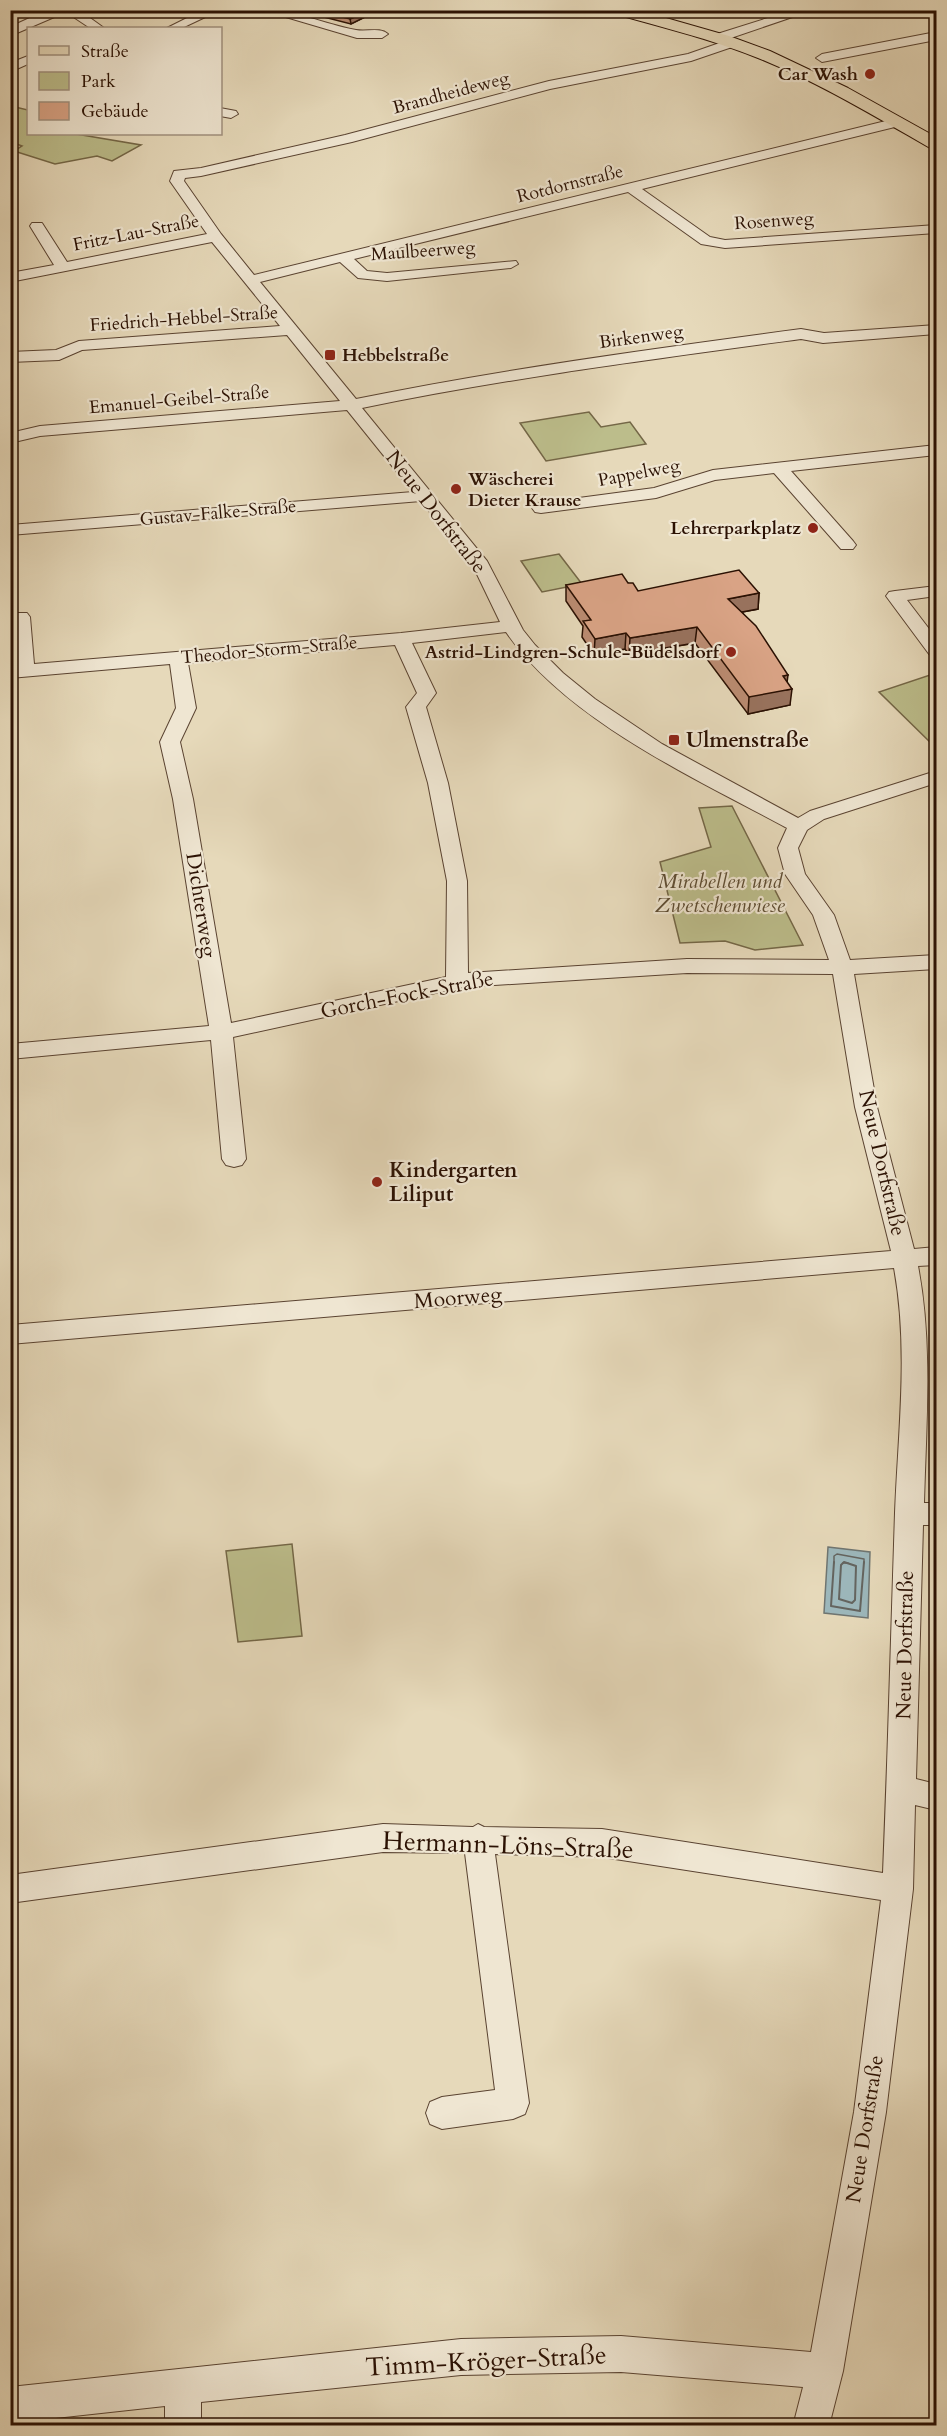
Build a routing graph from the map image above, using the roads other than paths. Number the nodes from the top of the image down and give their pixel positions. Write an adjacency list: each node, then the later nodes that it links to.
1 (61, 10): 9 (street)
2 (70, 10): 7 (street)
3 (214, 10): 8 (street)
4 (268, 10): 10 (street)
5 (618, 10): 12 (main road)
6 (807, 10): 12 (street, Brandheideweg)
7 (96, 27)
8 (175, 27)
9 (10, 32)
10 (382, 34)
11 (936, 36): 13 (street)
12 (724, 40): 17 (main road); 19 (street, Brandheideweg)
13 (822, 58)
14 (27, 60): 15 (street)
15 (10, 69): 16 (street)
16 (27, 75)
17 (898, 122): 18 (main road); 20 (street, Rotdornstraße)
18 (936, 144)
19 (179, 174): 23 (street, Neue Dorfstraße)
20 (632, 188): 22 (street, Rosenweg); 25 (street, Rotdornstraße)
21 (37, 226): 27 (street, Fritz-Lau-Straße)
22 (930, 230): 24 (street)
23 (216, 237): 27 (street, Fritz-Lau-Straße); 29 (street, Neue Dorfstraße)
24 (936, 245)
25 (343, 257): 26 (street, Maulbeerweg); 29 (street, Rotdornstraße)
26 (511, 264)
27 (63, 268): 28 (street, Fritz-Lau-Straße)
28 (10, 278)
29 (250, 280): 31 (street, Neue Dorfstraße)
30 (936, 329): 33 (street, Birkenweg)
31 (291, 330): 32 (street, Friedrich-Hebbel-Straße); 33 (street, Neue Dorfstraße)
32 (10, 357)
33 (352, 405): 34 (street, Emanuel-Geibel-Straße); 37 (street, Neue Dorfstraße)
34 (10, 438)
35 (936, 450): 36 (street, Pappelweg)
36 (779, 468): 38 (street, Pappelweg); 40 (street)
37 (425, 496): 39 (street, Gustav-Falke-Straße); 43 (street, Neue Dorfstraße)
38 (541, 508)
39 (10, 530)
40 (847, 545)
41 (936, 591): 45 (street)
42 (21, 617): 47 (street, Theodor-Storm-Straße)
43 (512, 626): 44 (street, Theodor-Storm-Straße); 49 (street, Neue Dorfstraße)
44 (400, 639): 46 (street, Theodor-Storm-Straße); 52 (street)
45 (936, 650)
46 (178, 657): 47 (street, Theodor-Storm-Straße); 53 (street, Dichterweg)
47 (18, 671)
48 (936, 777): 49 (street)
49 (798, 826): 51 (street, Neue Dorfstraße)
50 (936, 962): 51 (street, Gorch-Fock-Straße)
51 (842, 966): 52 (street, Gorch-Fock-Straße); 57 (street, Neue Dorfstraße)
52 (457, 981): 53 (street, Gorch-Fock-Straße)
53 (221, 1032): 54 (street, Gorch-Fock-Straße); 55 (street, Dichterweg)
54 (10, 1052)
55 (234, 1159)
56 (936, 1256): 57 (street, Moorweg)
57 (905, 1260): 58 (street, Moorweg); 59 (street, Neue Dorfstraße)
58 (10, 1335)
59 (908, 1514): 60 (street); 61 (street, Neue Dorfstraße)
60 (936, 1514)
61 (902, 1789): 62 (street); 65 (street, Neue Dorfstraße)
62 (936, 1797)
63 (478, 1838): 64 (street, Hermann-Löns-Straße); 65 (street, Hermann-Löns-Straße); 66 (street)
64 (10, 1889)
65 (898, 1889): 67 (street, Neue Dorfstraße)
66 (442, 2113)
67 (825, 2371): 68 (street, Timm-Kröger-Straße); 71 (street, Neue Dorfstraße)
68 (183, 2386): 69 (street, Timm-Kröger-Straße); 70 (street)
69 (10, 2405)
70 (183, 2426)
71 (811, 2426)

